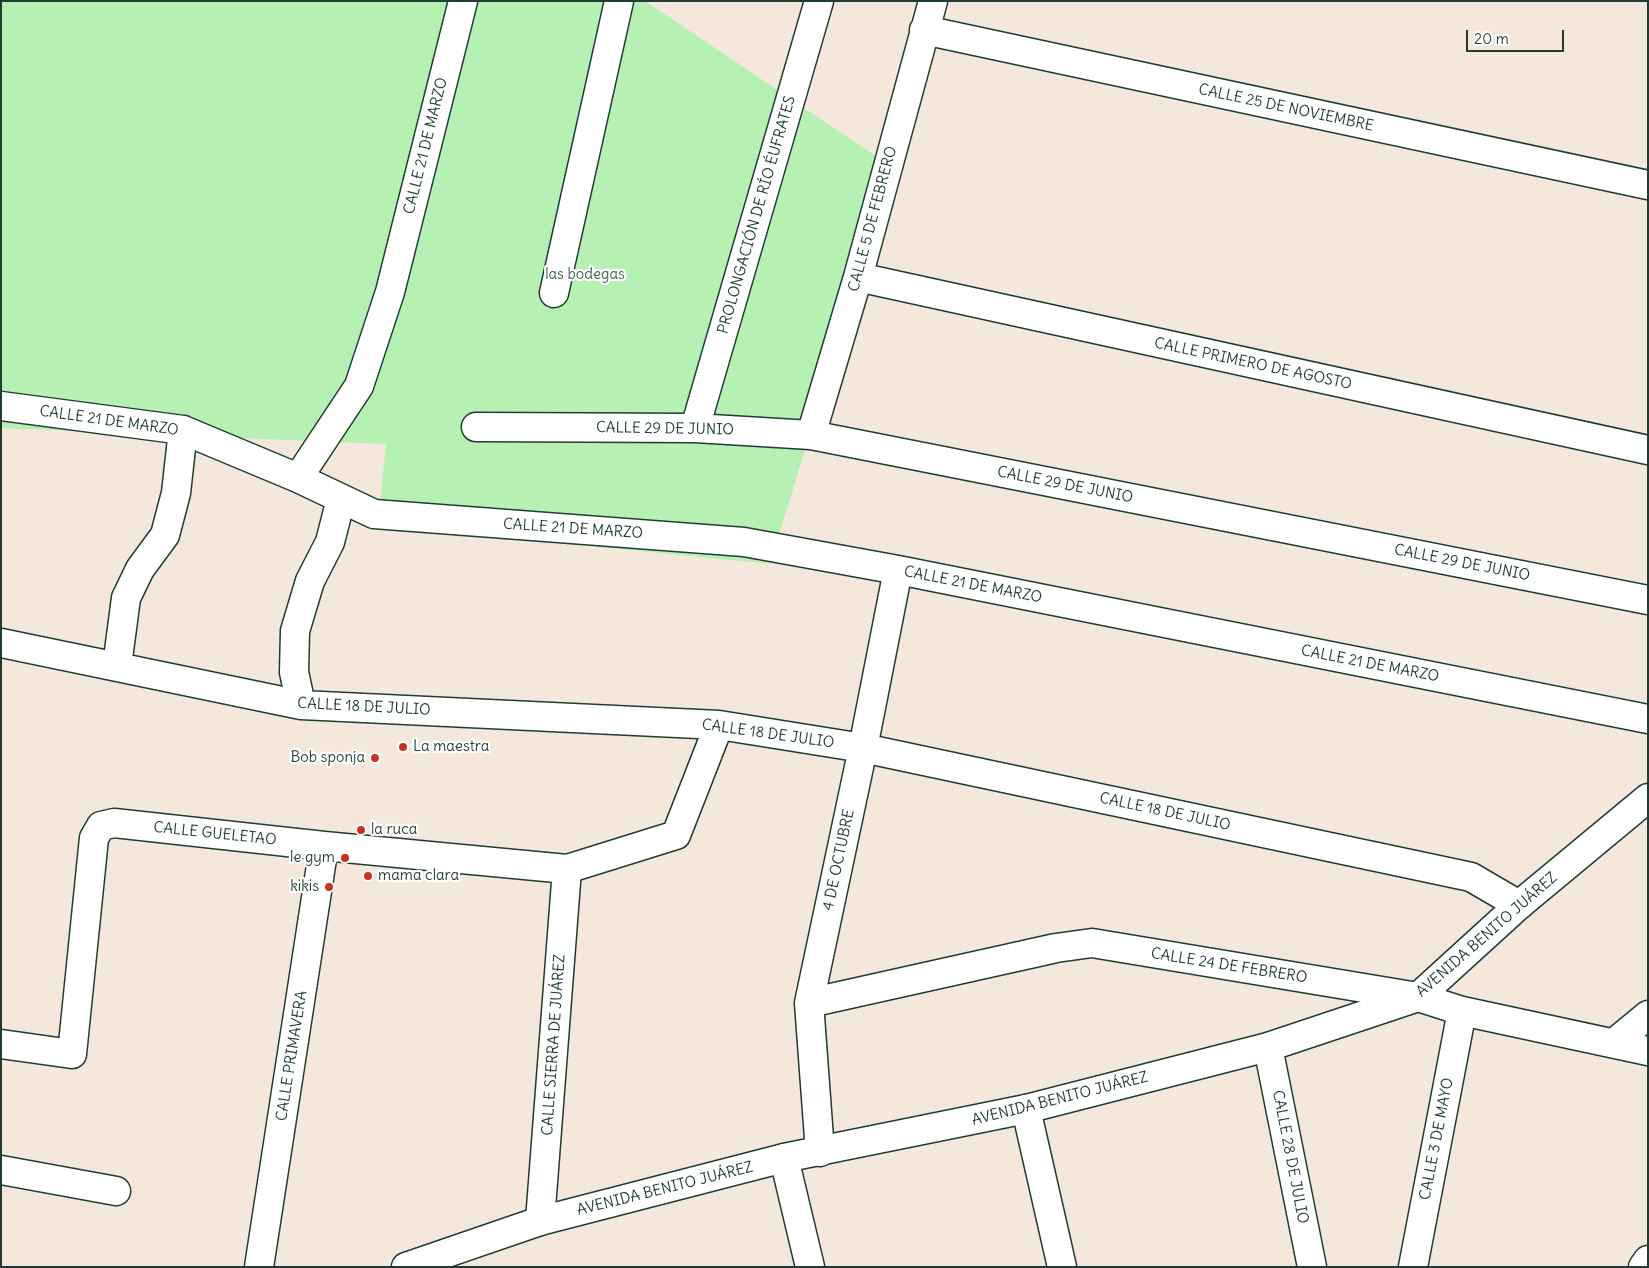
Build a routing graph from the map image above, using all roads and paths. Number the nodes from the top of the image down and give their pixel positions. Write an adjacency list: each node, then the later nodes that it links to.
1 (463, 1): 15 (street, CALLE 21 DE MARZO)
2 (619, 1): 8 (street)
3 (819, 1): 11 (street, PROLONGACIÓN DE RÍO ÉUFRATES)
4 (933, 1): 5 (street, CALLE 5 DE FEBRERO)
5 (924, 30): 6 (street, CALLE 25 DE NOVIEMBRE); 7 (street, CALLE 5 DE FEBRERO)
6 (1648, 185)
7 (858, 278): 13 (street, CALLE 5 DE FEBRERO); 14 (street, CALLE PRIMERO DE AGOSTO)
8 (554, 292)
9 (2, 408): 12 (street, CALLE 21 DE MARZO)
10 (476, 427): 11 (street, CALLE 29 DE JUNIO)
11 (695, 428): 13 (street, CALLE 29 DE JUNIO)
12 (183, 430): 15 (street, CALLE 21 DE MARZO); 20 (street)
13 (811, 435): 18 (street, CALLE 29 DE JUNIO)
14 (1648, 450)
15 (298, 478): 16 (street, CALLE 21 DE MARZO)
16 (341, 499): 17 (street, CALLE 21 DE MARZO); 21 (street)
17 (898, 570): 22 (street, CALLE 21 DE MARZO); 24 (street, 4 DE OCTUBRE)
18 (1648, 600)
19 (1, 643): 20 (street, CALLE 18 DE JULIO)
20 (117, 666): 21 (street, CALLE 18 DE JULIO)
21 (301, 705): 23 (street, CALLE 18 DE JULIO)
22 (1648, 719)
23 (719, 725): 24 (street, CALLE 18 DE JULIO); 27 (street)
24 (863, 748): 28 (street, CALLE 18 DE JULIO); 30 (street, 4 DE OCTUBRE)
25 (1648, 798): 28 (street, AVENIDA BENITO JUÁREZ)
26 (324, 846): 27 (street, CALLE GUELETAO); 34 (street, CALLE GUELETAO); 44 (street, CALLE PRIMAVERA)
27 (567, 869): 42 (street, CALLE SIERRA DE JUÁREZ)
28 (1519, 905): 29 (street, AVENIDA BENITO JUÁREZ)
29 (1418, 997): 30 (street, CALLE 24 DE FEBRERO); 31 (street, CALLE 24 DE FEBRERO); 35 (street, AVENIDA BENITO JUÁREZ)
30 (809, 1003): 38 (street, 4 DE OCTUBRE)
31 (1462, 1011): 33 (street, CALLE 24 DE FEBRERO); 49 (street, CALLE 3 DE MAYO)
32 (1648, 1015): 33 (street)
33 (1614, 1043): 36 (street, CALLE 24 DE FEBRERO)
34 (1, 1044)
35 (1268, 1047): 37 (street, AVENIDA BENITO JUÁREZ); 48 (street, CALLE 28 DE JULIO)
36 (1648, 1051)
37 (1026, 1109): 38 (street, AVENIDA BENITO JUÁREZ); 47 (street)
38 (820, 1152): 39 (street, AVENIDA BENITO JUÁREZ)
39 (784, 1158): 42 (street, AVENIDA BENITO JUÁREZ); 46 (street)
40 (1, 1170): 41 (street)
41 (116, 1190)
42 (540, 1221): 45 (street, AVENIDA BENITO JUÁREZ)
43 (1648, 1260): 50 (street)
44 (259, 1267)
45 (406, 1267)
46 (810, 1267)
47 (1062, 1267)
48 (1312, 1267)
49 (1413, 1267)
50 (1643, 1267)

